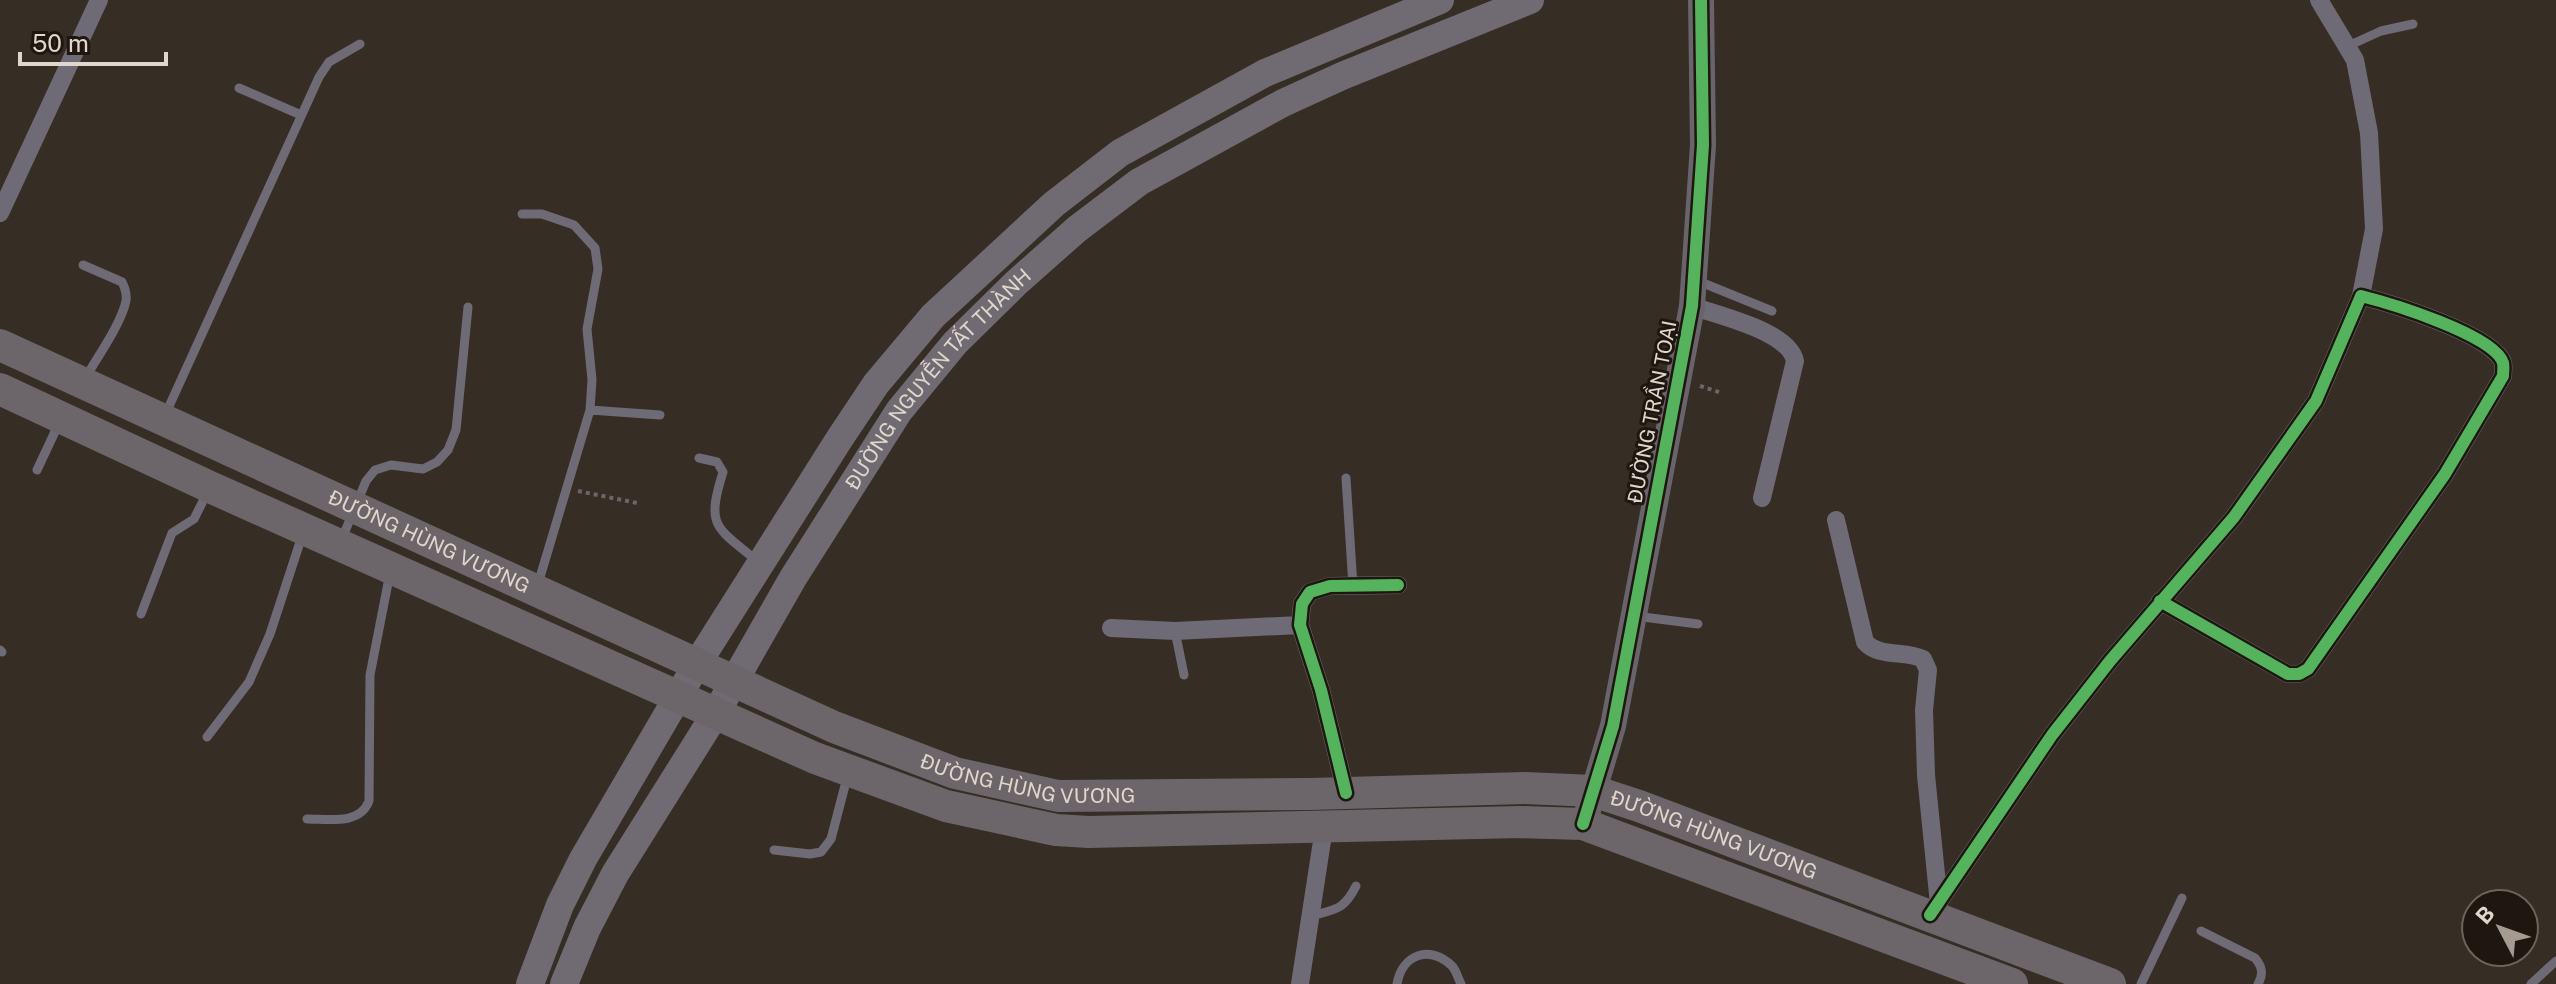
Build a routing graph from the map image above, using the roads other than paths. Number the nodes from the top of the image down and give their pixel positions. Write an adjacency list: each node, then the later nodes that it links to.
1 (99, 0): 11 (street)
2 (1440, 0): 36 (main road, ĐƯỜNG NGUYỄN TẤT THÀNH)
3 (1701, 0): 15 (street, ĐƯỜNG TRẦN TOẠI)
4 (2319, 0): 8 (street)
5 (1522, 1): 50 (main road, ĐƯỜNG NGUYỄN TẤT THÀNH)
6 (2413, 24): 8 (lane)
7 (360, 44): 10 (lane)
8 (2348, 46): 16 (street)
9 (239, 88): 10 (lane)
10 (301, 115): 26 (lane)
11 (6, 183): 12 (street)
12 (0, 213)
13 (522, 214): 23 (lane)
14 (83, 265): 21 (lane)
15 (1695, 279): 17 (street, ĐƯỜNG TRẦN TOẠI); 19 (lane)
16 (2361, 296): 41 (street); 41 (street)
17 (1692, 306): 31 (street); 43 (street, ĐƯỜNG TRẦN TOẠI)
18 (468, 307): 32 (lane)
19 (1772, 311)
20 (0, 345): 21 (highway, ĐƯỜNG HÙNG VƯƠNG)
21 (82, 383): 26 (highway, ĐƯỜNG HÙNG VƯƠNG)
22 (0, 389): 25 (highway, ĐƯỜNG HÙNG VƯƠNG)
23 (590, 410): 24 (lane); 40 (lane)
24 (660, 415)
25 (61, 418): 28 (lane); 30 (highway, ĐƯỜNG HÙNG VƯƠNG)
26 (163, 420): 32 (highway, ĐƯỜNG HÙNG VƯƠNG)
27 (699, 458): 36 (lane)
28 (37, 470)
29 (1346, 478): 39 (lane)
30 (210, 487): 34 (highway, ĐƯỜNG HÙNG VƯƠNG); 42 (lane)
31 (1762, 498)
32 (355, 508): 35 (lane); 40 (highway, ĐƯỜNG HÙNG VƯƠNG)
33 (1836, 520): 63 (street)
34 (304, 529): 35 (highway, ĐƯỜNG HÙNG VƯƠNG); 53 (lane)
35 (340, 544): 37 (highway, ĐƯỜNG HÙNG VƯƠNG)
36 (759, 563): 48 (main road, ĐƯỜNG NGUYỄN TẤT THÀNH)
37 (391, 566): 51 (highway, ĐƯỜNG HÙNG VƯƠNG); 57 (lane)
38 (1398, 585): 39 (street)
39 (1353, 586): 45 (street)
40 (536, 591): 48 (highway, ĐƯỜNG HÙNG VƯƠNG)
41 (2160, 601): 63 (street)
42 (141, 614)
43 (1635, 616): 44 (lane); 55 (street, ĐƯỜNG TRẦN TOẠI)
44 (1698, 624)
45 (1300, 625): 47 (street); 56 (street)
46 (1111, 628): 47 (street)
47 (1175, 631): 49 (lane)
48 (697, 664): 50 (highway, ĐƯỜNG HÙNG VƯƠNG); 51 (main road, ĐƯỜNG NGUYỄN TẤT THÀNH)
49 (1184, 675)
50 (734, 681): 52 (main road, ĐƯỜNG NGUYỄN TẤT THÀNH); 56 (highway, ĐƯỜNG HÙNG VƯƠNG)
51 (678, 696): 52 (highway, ĐƯỜNG HÙNG VƯƠNG); 67 (main road, ĐƯỜNG NGUYỄN TẤT THÀNH)
52 (716, 713): 54 (highway, ĐƯỜNG HÙNG VƯƠNG); 68 (main road, ĐƯỜNG NGUYỄN TẤT THÀNH)
53 (207, 737)
54 (849, 770): 59 (highway, ĐƯỜNG HÙNG VƯƠNG); 60 (lane)
55 (1593, 791): 56 (highway, ĐƯỜNG HÙNG VƯƠNG); 58 (street, ĐƯỜNG TRẦN TOẠI); 63 (highway, ĐƯỜNG HÙNG VƯƠNG)
56 (1346, 793)
57 (307, 819)
58 (1583, 824): 59 (highway, ĐƯỜNG HÙNG VƯƠNG); 72 (highway, ĐƯỜNG HÙNG VƯƠNG)
59 (1324, 828): 64 (street)
60 (774, 850)
61 (1356, 886): 64 (lane)
62 (2182, 898): 74 (lane)
63 (1934, 910): 73 (highway, ĐƯỜNG HÙNG VƯƠNG)
64 (1311, 916): 69 (street)
65 (2201, 931): 75 (lane)
66 (2556, 961): 76 (lane)
67 (530, 984)
68 (564, 984)
69 (1300, 984)
70 (1397, 984): 71 (lane)
71 (1461, 984)
72 (2012, 984)
73 (2110, 984)
74 (2141, 984)
75 (2258, 984)
76 (2531, 984)

